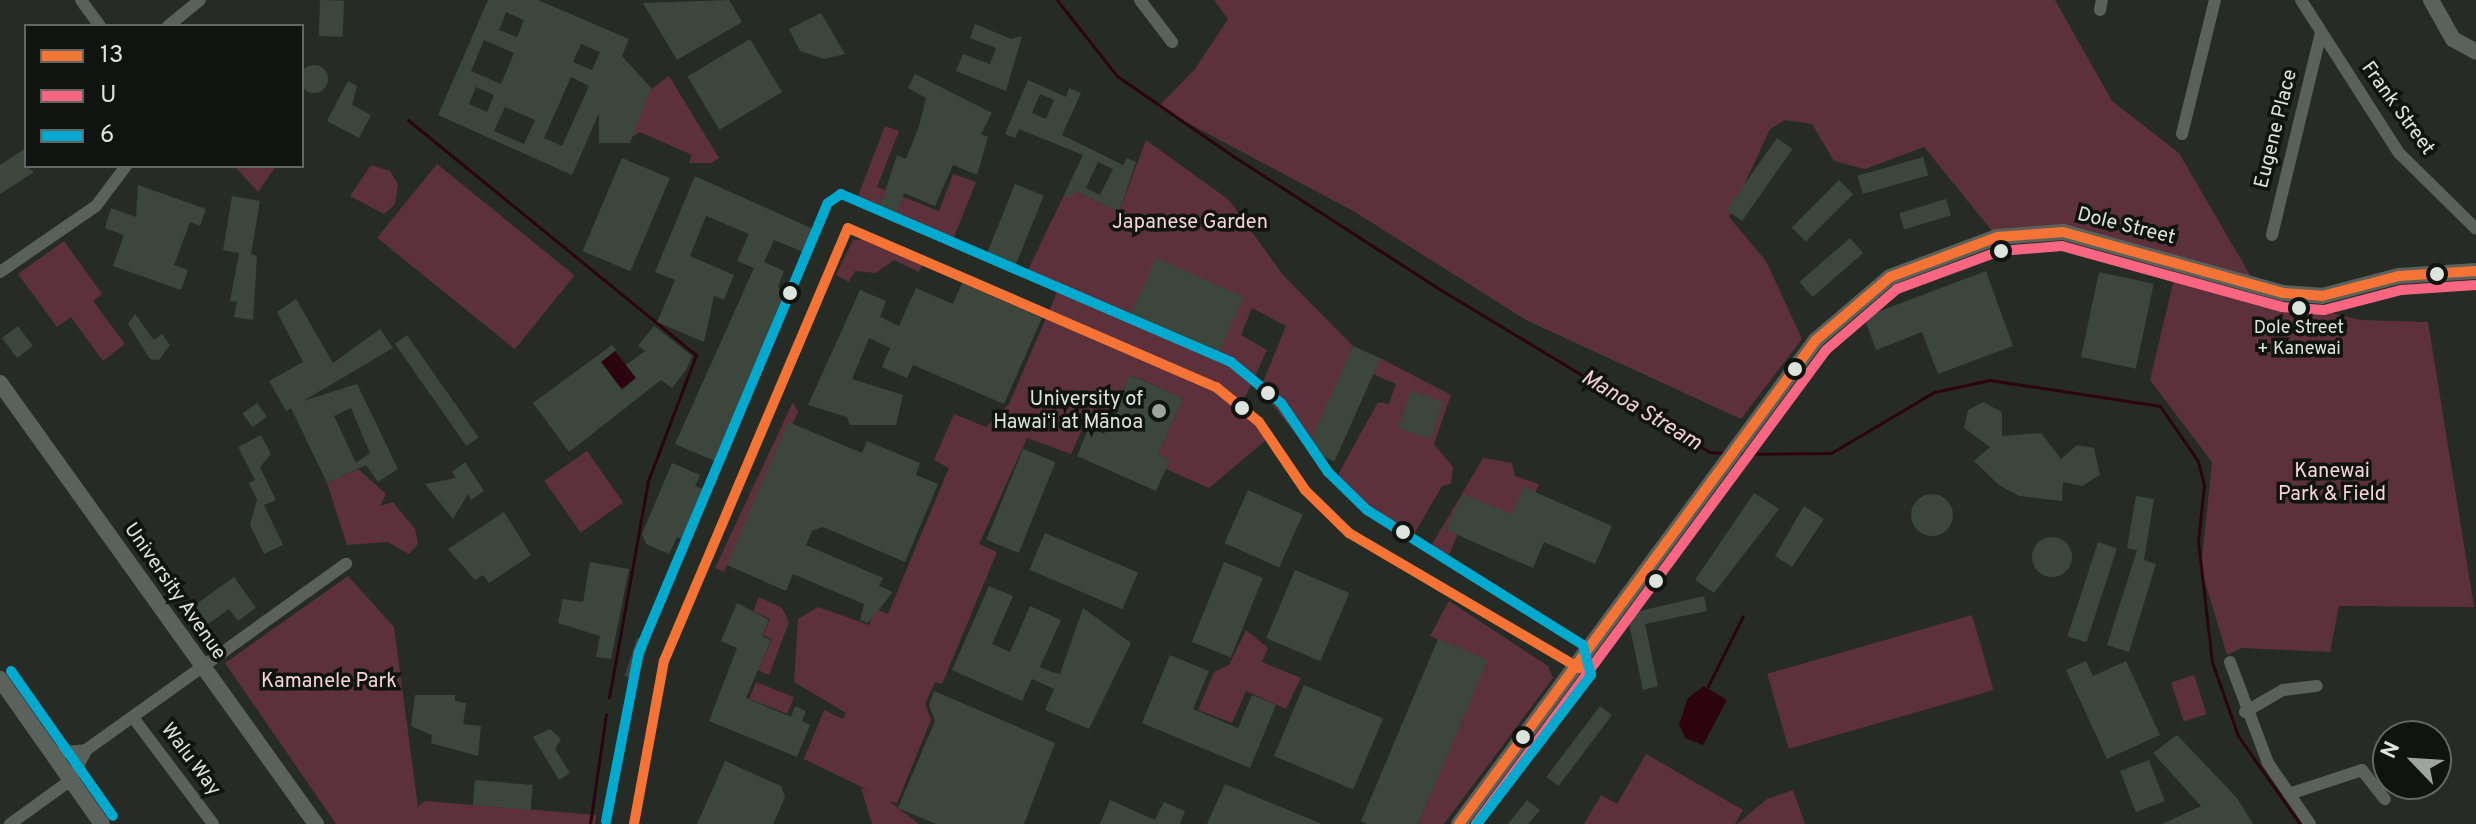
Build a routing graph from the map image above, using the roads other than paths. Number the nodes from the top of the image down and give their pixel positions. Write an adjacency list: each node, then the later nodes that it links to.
1 (81, 0): 7 (street)
2 (200, 0): 8 (street)
3 (1140, 0): 10 (street)
4 (2215, 0): 12 (street)
5 (2301, 0): 9 (street, Frank Street)
6 (2431, 0): 11 (street)
7 (99, 24)
8 (170, 24)
9 (2321, 33): 14 (street, Frank Street); 15 (street, Eugene Place)
10 (1172, 42)
11 (2476, 52)
12 (2182, 134)
13 (124, 168): 17 (street)
14 (2476, 229)
15 (2272, 235)
16 (2476, 271): 35 (street, Dole Street)
17 (0, 272)
18 (0, 383): 21 (street, University Avenue)
19 (346, 564): 21 (street)
20 (2230, 662): 24 (street)
21 (205, 670): 25 (street); 34 (street, University Avenue)
22 (0, 679): 27 (street)
23 (2317, 686): 24 (street)
24 (2245, 712): 30 (street)
25 (135, 720): 26 (street); 33 (street, Walu Way)
26 (86, 750): 27 (street); 28 (street)
27 (54, 753): 28 (street)
28 (71, 780): 31 (street); 32 (street)
29 (2372, 783): 30 (street)
30 (2289, 794): 36 (street)
31 (10, 824)
32 (102, 824)
33 (213, 824)
34 (316, 824)
35 (1459, 824)
36 (2310, 824)

